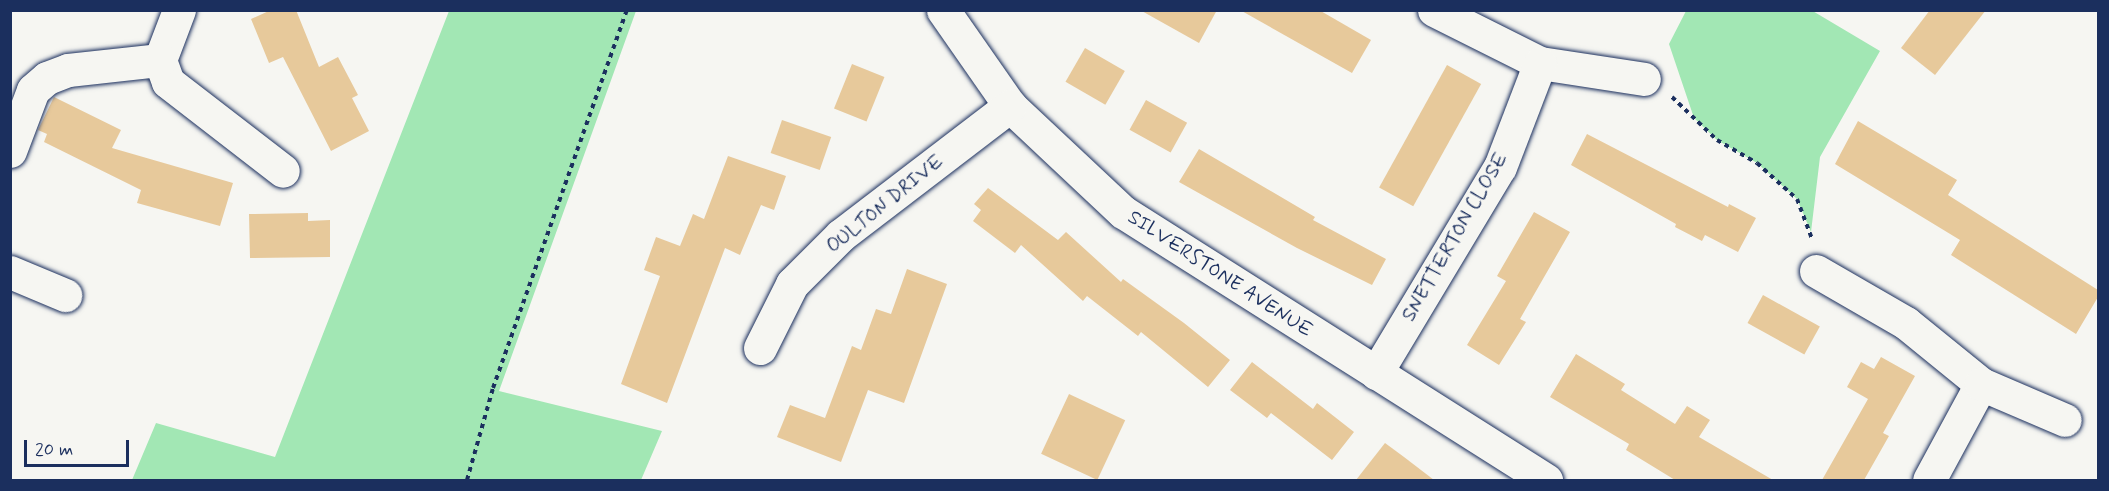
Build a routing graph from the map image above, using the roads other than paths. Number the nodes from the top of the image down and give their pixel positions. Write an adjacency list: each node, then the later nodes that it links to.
1 (179, 10): 5 (street)
2 (944, 10): 7 (street, SILVERSTONE AVENUE)
3 (1434, 10): 4 (street)
4 (1540, 63): 6 (street); 14 (street, SNETTERTON CLOSE)
5 (164, 71): 8 (street); 9 (street)
6 (1644, 79)
7 (1010, 106): 13 (street, OULTON DRIVE); 14 (street, SILVERSTONE AVENUE)
8 (10, 151)
9 (283, 171)
10 (1816, 271): 15 (street)
11 (10, 272): 12 (street)
12 (65, 295)
13 (760, 348)
14 (1376, 373): 17 (street, SILVERSTONE AVENUE)
15 (1981, 384): 16 (street); 18 (street)
16 (2065, 420)
17 (1546, 480)
18 (1929, 480)

